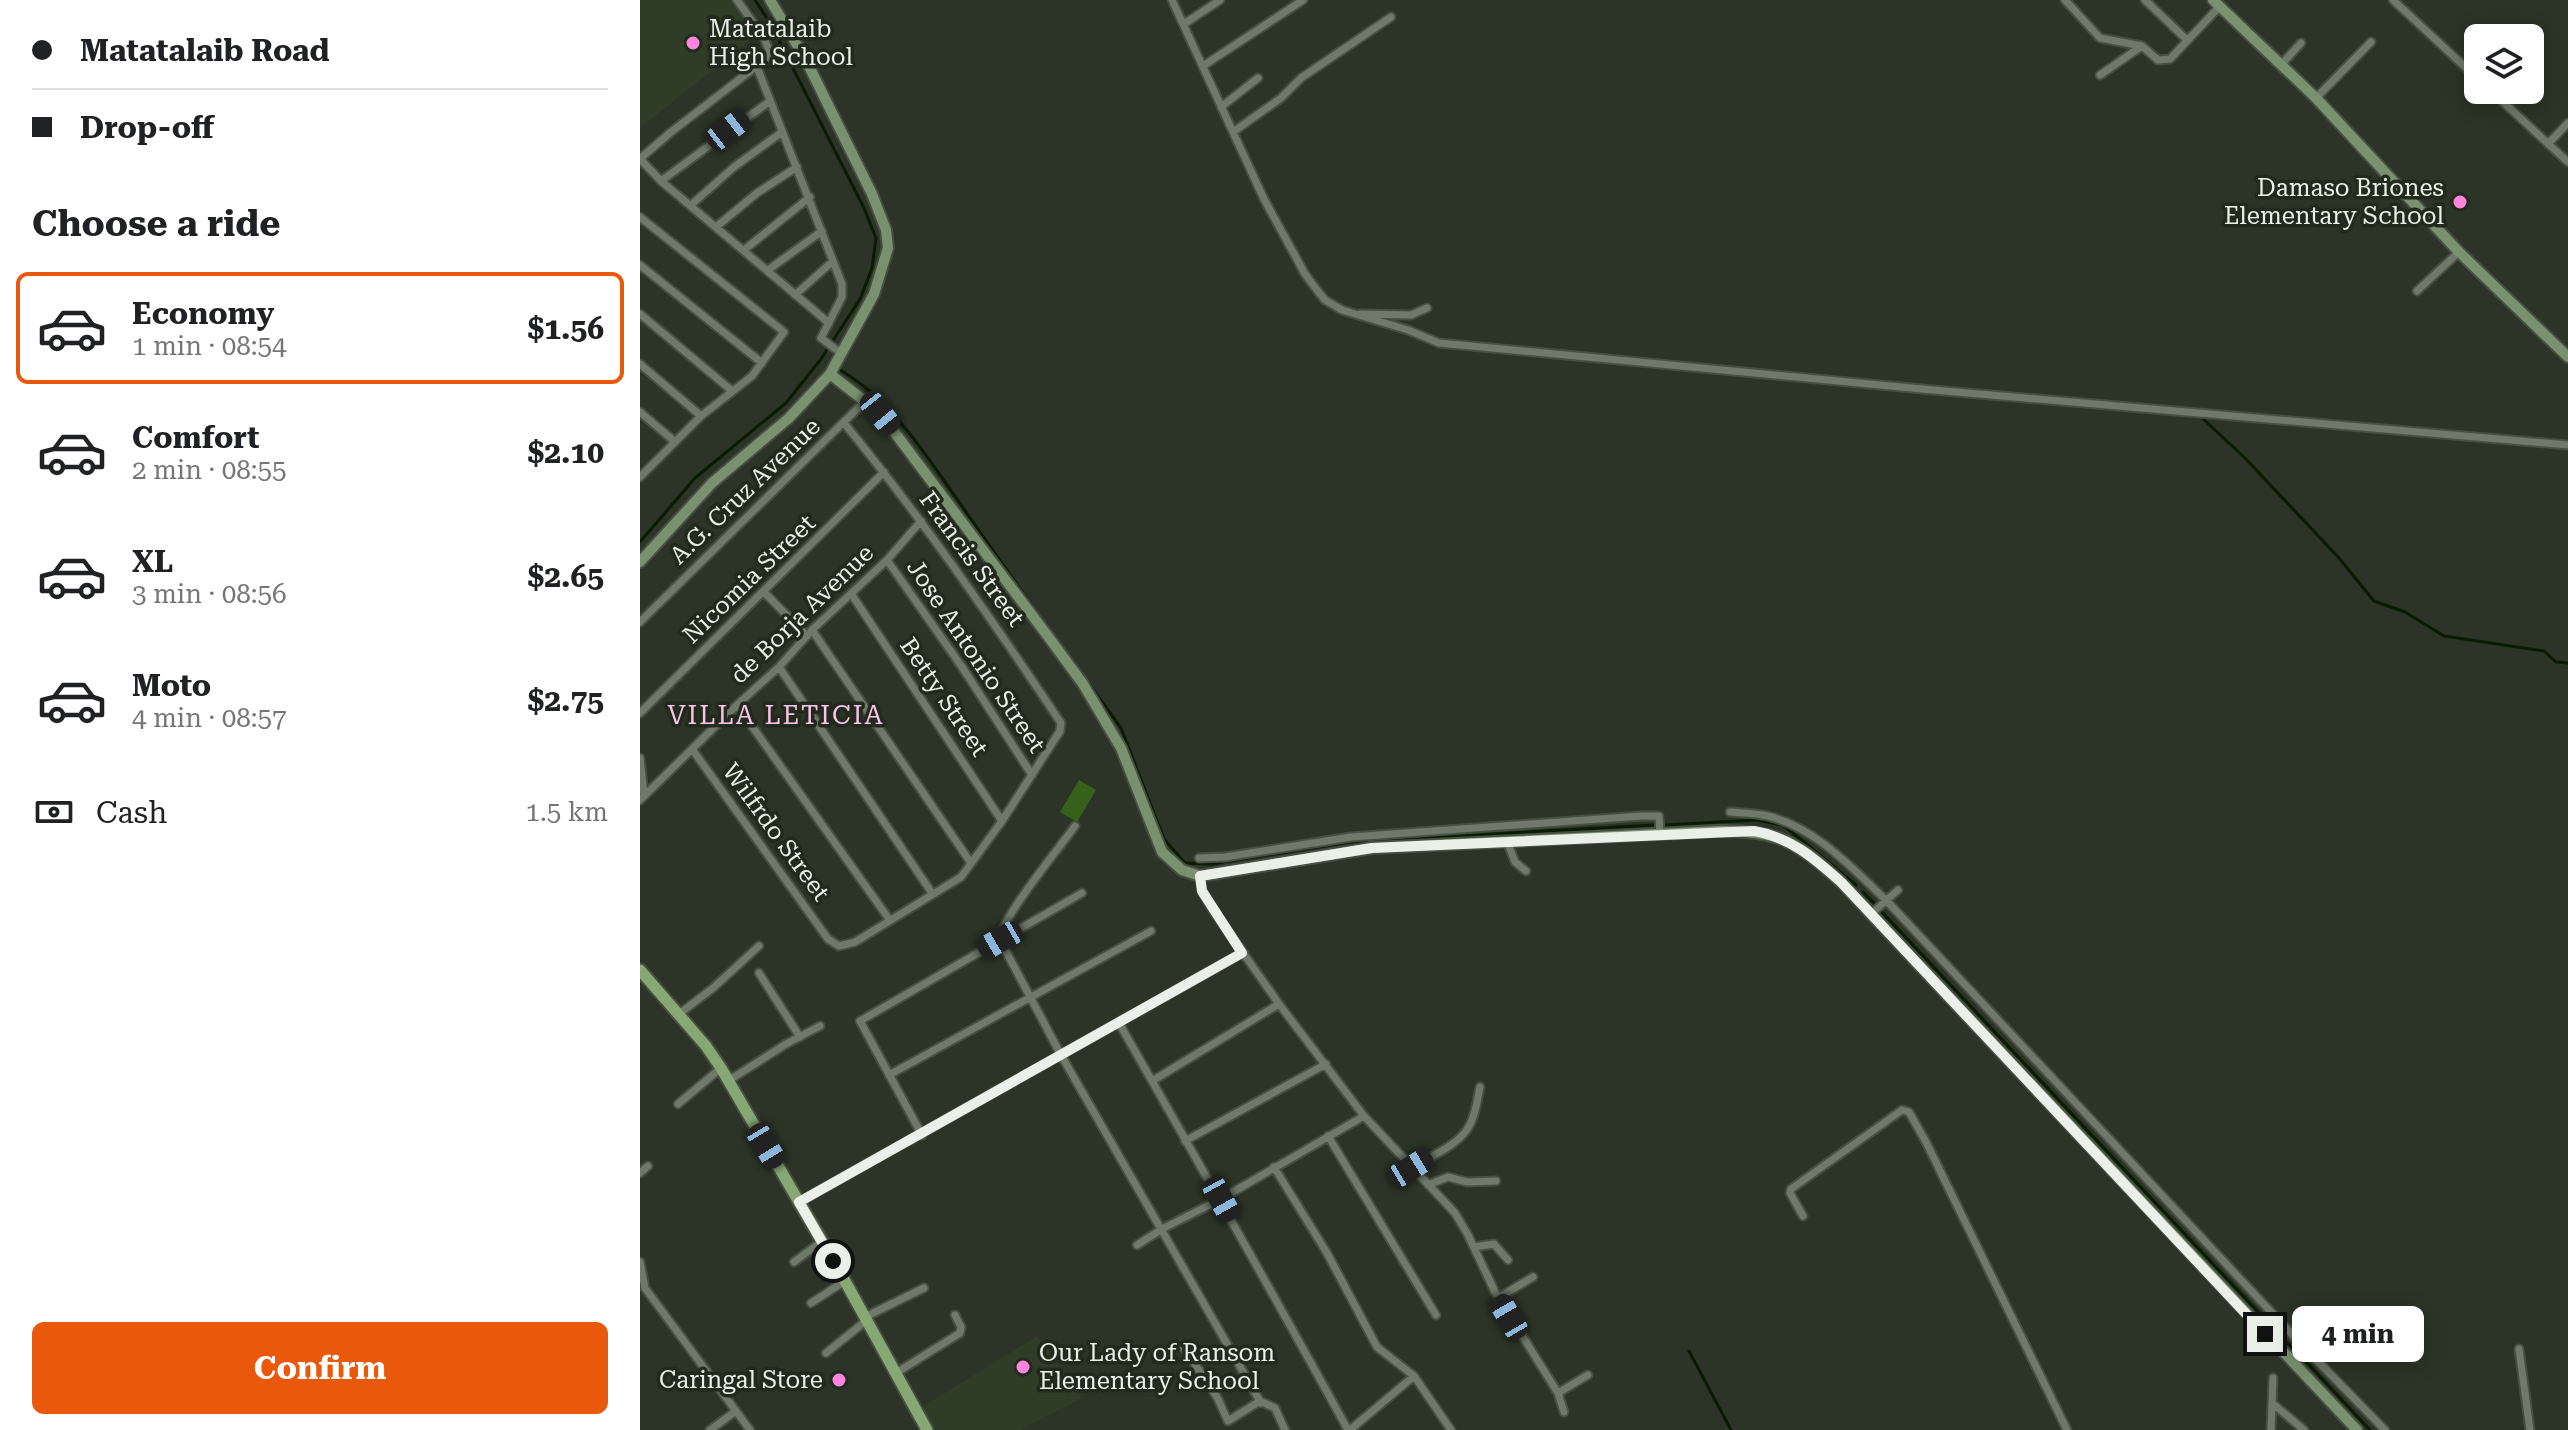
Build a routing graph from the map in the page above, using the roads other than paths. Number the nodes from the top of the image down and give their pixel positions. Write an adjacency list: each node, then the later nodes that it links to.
1 (737, 0): 19 (street)
2 (770, 0): 49 (street)
3 (1172, 0): 11 (street)
4 (1220, 0): 11 (street)
5 (1303, 0): 17 (street)
6 (2065, 0): 15 (street)
7 (2145, 0): 12 (street)
8 (2393, 0): 18 (street)
9 (2217, 3): 12 (street); 16 (street)
10 (1391, 17): 28 (street)
11 (1184, 24): 17 (street)
12 (2187, 40): 15 (street)
13 (2371, 42): 22 (street)
14 (2301, 43): 16 (street)
15 (2142, 46): 20 (street)
16 (2281, 65): 22 (street)
17 (1203, 66): 25 (street)
18 (2464, 66)
19 (757, 67): 23 (street); 32 (street)
20 (2100, 75)
21 (1258, 78): 25 (street)
22 (2316, 98): 39 (street)
23 (770, 101): 27 (street); 32 (street)
24 (2505, 104): 29 (street)
25 (1221, 107): 28 (street)
26 (2568, 123): 29 (street)
27 (782, 132): 31 (street); 34 (street)
28 (1233, 132): 47 (street)
29 (2548, 144): 30 (street)
30 (2568, 162)
31 (797, 167): 33 (street); 36 (street)
32 (661, 181): 34 (street)
33 (810, 197): 37 (street); 38 (street)
34 (691, 205): 36 (street)
35 (640, 217): 51 (street)
36 (716, 227): 38 (street)
37 (822, 231): 40 (street); 42 (street)
38 (744, 250): 42 (street)
39 (2459, 252): 43 (street); 50 (street)
40 (833, 261): 44 (street); 48 (street)
41 (640, 265): 51 (street)
42 (768, 270): 44 (street)
43 (2417, 291)
44 (795, 295): 48 (street)
45 (1427, 308): 47 (street)
46 (640, 314): 54 (street)
47 (1354, 314): 60 (street)
48 (829, 323): 49 (street)
49 (839, 352): 53 (street)
50 (2568, 357)
51 (762, 363): 54 (street)
52 (640, 364): 57 (street)
53 (830, 374): 67 (street); 87 (street)
54 (731, 390): 57 (street)
55 (859, 407): 58 (street, A.G. Cruz Avenue)
56 (640, 412): 59 (street)
57 (701, 416): 59 (street)
58 (844, 423): 63 (street, Francis Street); 70 (street, A.G. Cruz Avenue)
59 (674, 441): 62 (street)
60 (2568, 445)
61 (640, 462): 62 (street)
62 (648, 468): 64 (street)
63 (884, 472): 65 (street, Francis Street); 68 (street, Nicomia Street)
64 (640, 477)
65 (921, 521): 66 (street, de Borja Avenue); 77 (street, Francis Street)
66 (887, 560): 69 (street, de Borja Avenue); 77 (street, Jose Antonio Street)
67 (640, 562)
68 (764, 592): 71 (street); 74 (street, Nicomia Street)
69 (852, 595): 71 (street, de Borja Avenue); 80 (street, Betty Street)
70 (640, 622)
71 (809, 633): 72 (street, de Borja Avenue); 85 (street)
72 (779, 667): 73 (street, de Borja Avenue); 90 (street)
73 (737, 705): 75 (street, de Borja Avenue); 95 (street)
74 (640, 713)
75 (692, 749): 78 (street, de Borja Avenue); 95 (street, Wilfrdo Street)
76 (640, 758): 78 (street)
77 (1032, 775): 80 (street)
78 (642, 798)
79 (1730, 812): 88 (street)
80 (1002, 821): 85 (street)
81 (1075, 826): 97 (street)
82 (1660, 834): 83 (street); 84 (street); 92 (street)
83 (1507, 841): 86 (street); 87 (street)
84 (1199, 858)
85 (971, 863): 90 (street)
86 (1526, 871)
87 (1200, 876): 99 (street)
88 (1866, 881): 92 (street); 93 (street)
89 (1898, 890): 93 (street)
90 (932, 893): 95 (street)
91 (1082, 893): 97 (street)
92 (1853, 895): 94 (street)
93 (1886, 900): 94 (street); 145 (street)
94 (1871, 914): 149 (street)
95 (889, 919)
96 (1151, 931): 102 (street)
97 (1000, 940): 102 (street); 111 (street)
98 (759, 946): 104 (street)
99 (1242, 953): 103 (street); 105 (street)
100 (640, 970): 104 (main road)
101 (759, 973): 107 (street)
102 (1032, 997): 108 (street); 111 (street)
103 (1279, 1004): 109 (street); 113 (street)
104 (679, 1014): 110 (main road)
105 (1119, 1023): 108 (street); 113 (street)
106 (820, 1026): 107 (street)
107 (800, 1037): 112 (street)
108 (1061, 1055): 117 (street); 129 (street)
109 (1326, 1064): 116 (street); 119 (street)
110 (721, 1068): 112 (main road); 115 (street)
111 (889, 1075): 117 (street)
112 (728, 1081): 127 (main road)
113 (1152, 1081): 119 (street)
114 (1480, 1087): 122 (street)
115 (678, 1104)
116 (1364, 1116): 118 (street); 122 (street)
117 (922, 1135): 127 (street)
118 (1328, 1136): 121 (street); 143 (street)
119 (1185, 1141): 126 (street)
120 (648, 1166): 123 (street)
121 (1274, 1167): 126 (street); 152 (street)
122 (1411, 1168): 125 (street)
123 (640, 1173)
124 (1496, 1181): 125 (street)
125 (1428, 1185): 132 (street)
126 (1221, 1199): 129 (street); 164 (street)
127 (799, 1202): 130 (main road)
128 (1803, 1216): 166 (street)
129 (1162, 1229): 131 (street); 155 (street)
130 (821, 1242): 135 (street); 137 (main road)
131 (1137, 1245)
132 (1474, 1247): 133 (street); 140 (street)
133 (1508, 1260)
134 (640, 1262): 138 (street)
135 (794, 1262)
136 (1533, 1277): 140 (street)
137 (845, 1281): 141 (street); 144 (main road)
138 (642, 1286): 157 (street)
139 (924, 1288): 144 (street)
140 (1498, 1298): 154 (street)
141 (811, 1303)
142 (955, 1315): 150 (street)
143 (1436, 1315)
144 (866, 1318): 148 (street); 150 (main road)
145 (2301, 1344): 149 (street); 170 (street)
146 (1182, 1345): 159 (street)
147 (2519, 1349): 171 (street)
148 (826, 1353)
149 (2287, 1357): 169 (street)
150 (896, 1373): 162 (main road)
151 (1588, 1375): 154 (street)
152 (1414, 1376): 164 (street); 165 (street)
153 (2273, 1378): 156 (street)
154 (1558, 1393): 158 (street)
155 (1261, 1402): 159 (street); 163 (street)
156 (2272, 1403): 167 (street); 168 (street)
157 (736, 1411): 160 (street); 161 (street)
158 (1564, 1412)
159 (1229, 1426)
160 (710, 1430)
161 (750, 1430)
162 (927, 1430)
163 (1285, 1430)
164 (1349, 1430)
165 (1451, 1430)
166 (2067, 1430)
167 (2271, 1430)
168 (2304, 1430)
169 (2357, 1430)
170 (2385, 1430)
171 (2530, 1430)

